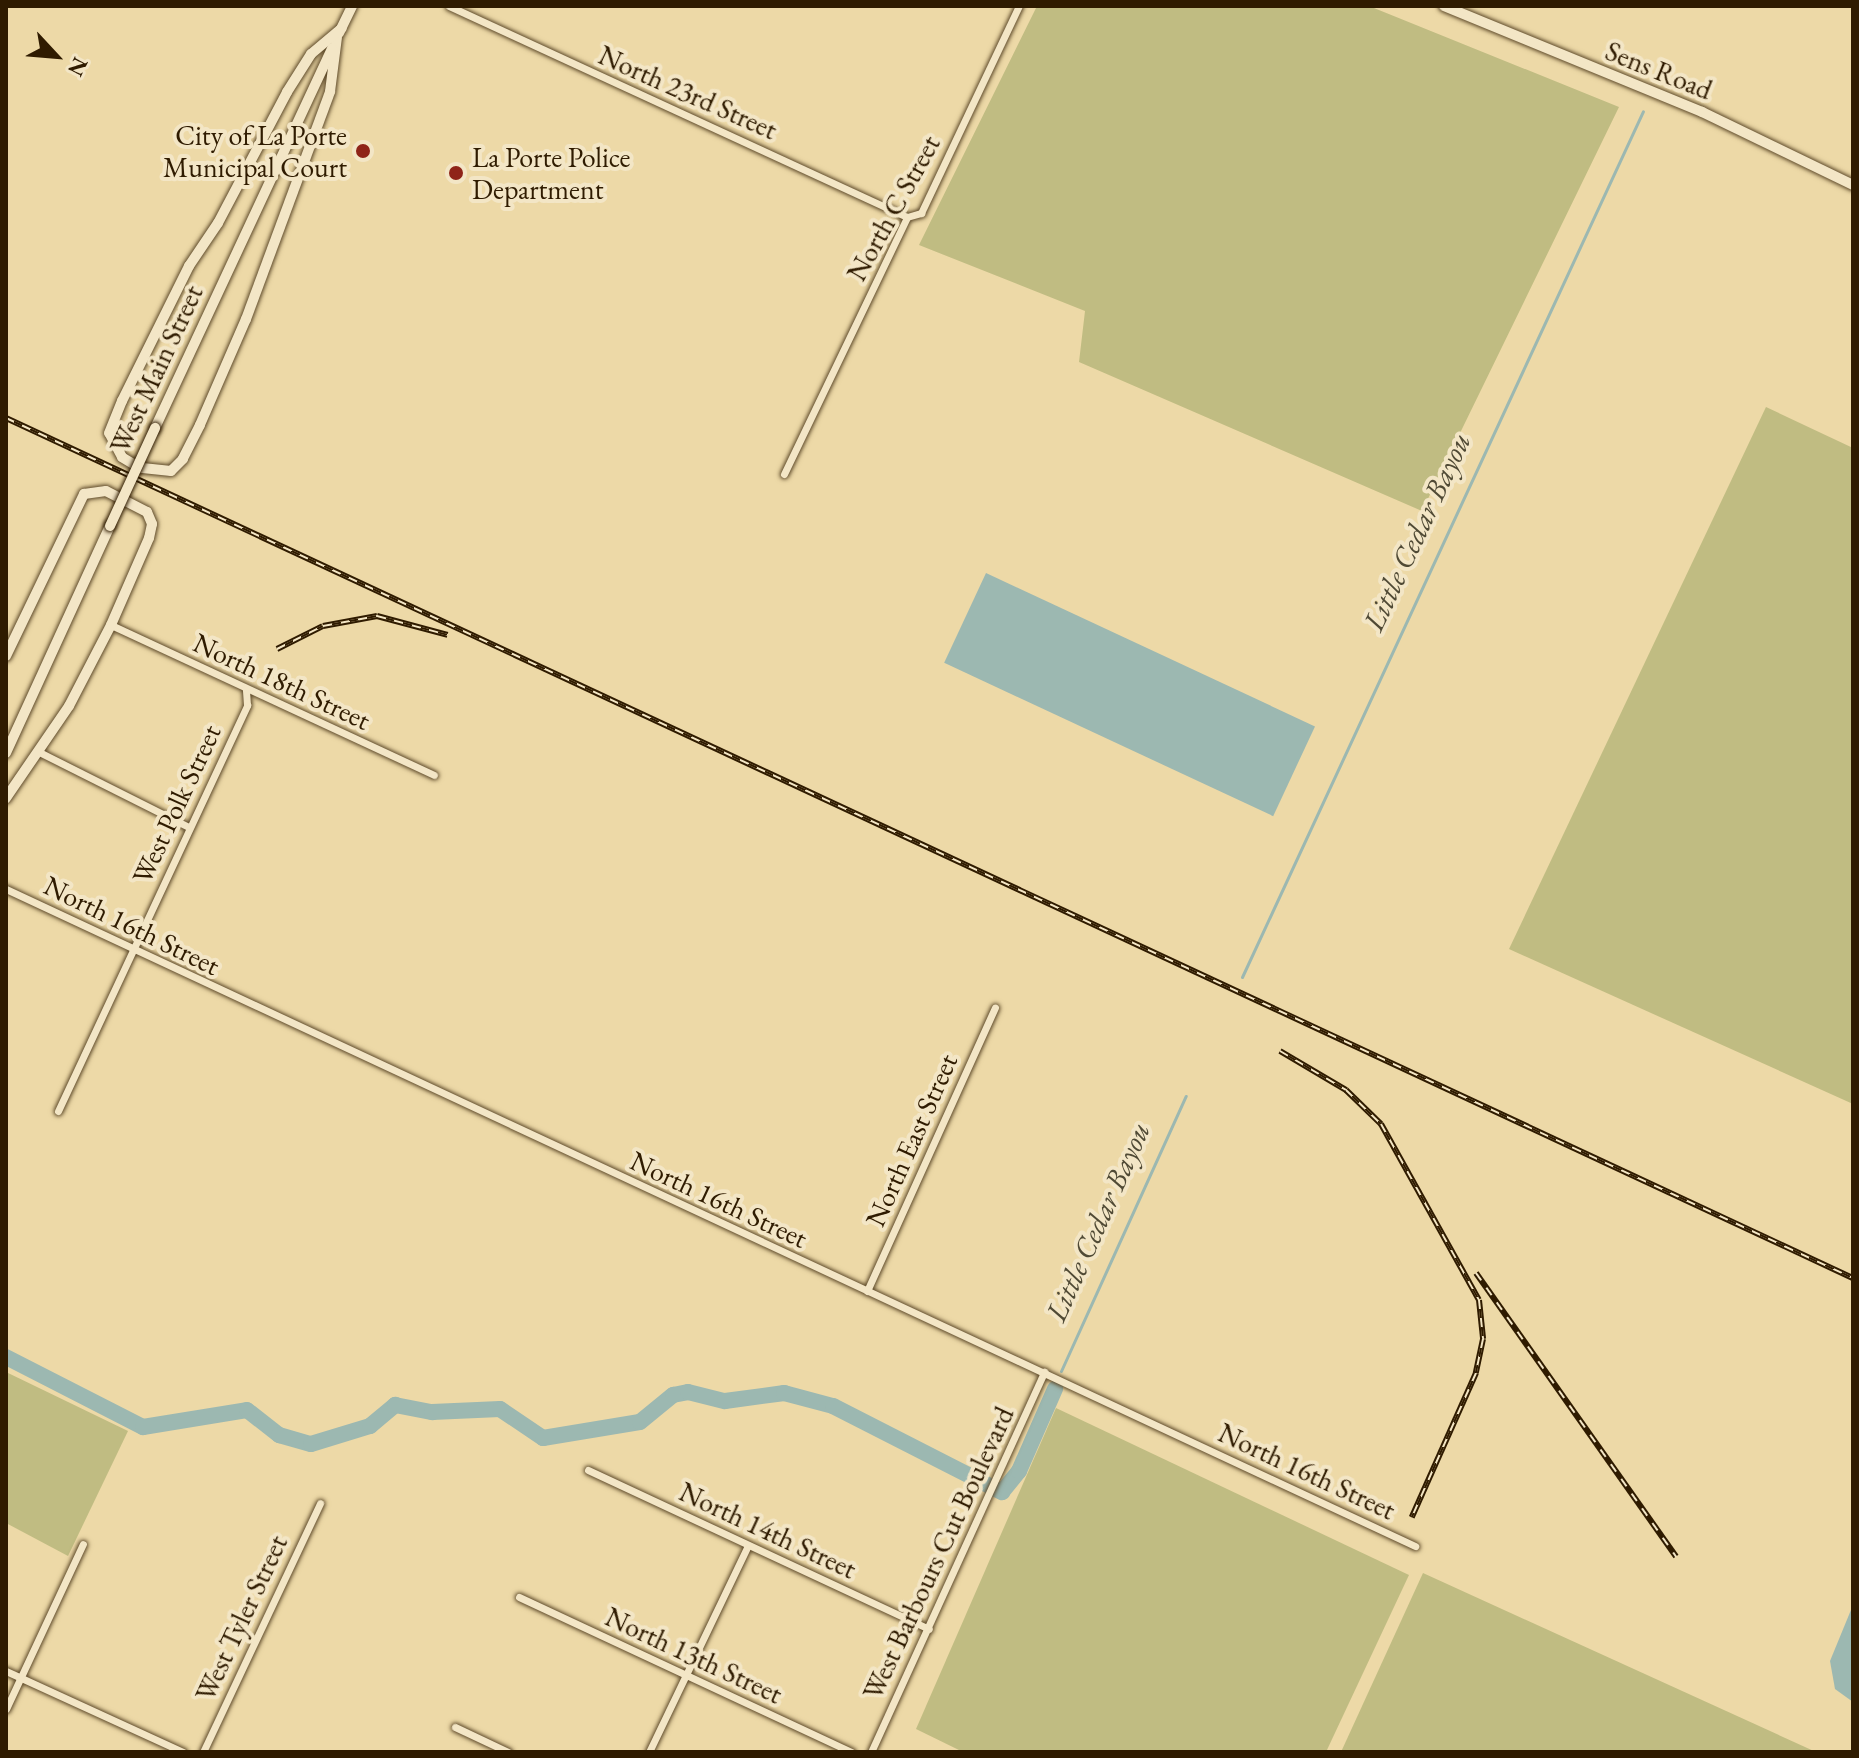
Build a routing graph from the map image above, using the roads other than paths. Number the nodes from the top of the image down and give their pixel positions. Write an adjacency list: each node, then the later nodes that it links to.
1 (352, 6): 5 (main road, West Main Street)
2 (449, 6): 7 (street, North 23rd Street)
3 (1019, 6): 7 (street, North C Street)
4 (1444, 6): 6 (main road, Sens Road)
5 (340, 32): 5 (main road); 13 (main road, West Main Street, bridge)
6 (1853, 185)
7 (907, 217): 8 (street, North C Street)
8 (784, 474)
9 (111, 625): 10 (main road); 11 (street, North 18th Street); 12 (main road)
10 (6, 656)
11 (246, 689): 14 (street, North 18th Street); 16 (street, West Polk Street)
12 (39, 752): 15 (main road); 16 (street)
13 (6, 753)
14 (434, 775)
15 (6, 798)
16 (189, 827): 18 (street, West Polk Street)
17 (6, 889): 18 (street, North 16th Street)
18 (133, 952): 20 (street, West Polk Street); 21 (street, North 16th Street)
19 (995, 1008): 21 (street, North East Street)
20 (58, 1111)
21 (867, 1291): 22 (street, North 16th Street)
22 (1044, 1372): 27 (street, North 16th Street); 29 (street, West Barbours Cut Boulevard)
23 (588, 1470): 26 (street, North 14th Street)
24 (320, 1503): 36 (street, West Tyler Street)
25 (83, 1544): 32 (street)
26 (748, 1545): 29 (street, North 14th Street); 31 (street)
27 (1415, 1546)
28 (519, 1597): 31 (street, North 13th Street)
29 (929, 1629): 40 (street, West Barbours Cut Boulevard)
30 (6, 1671): 32 (street)
31 (686, 1676): 38 (street); 39 (street, North 13th Street)
32 (21, 1678): 33 (street); 35 (street)
33 (6, 1709)
34 (455, 1727): 37 (street)
35 (183, 1752)
36 (203, 1752)
37 (508, 1752)
38 (649, 1752)
39 (852, 1752)
40 (871, 1752)

